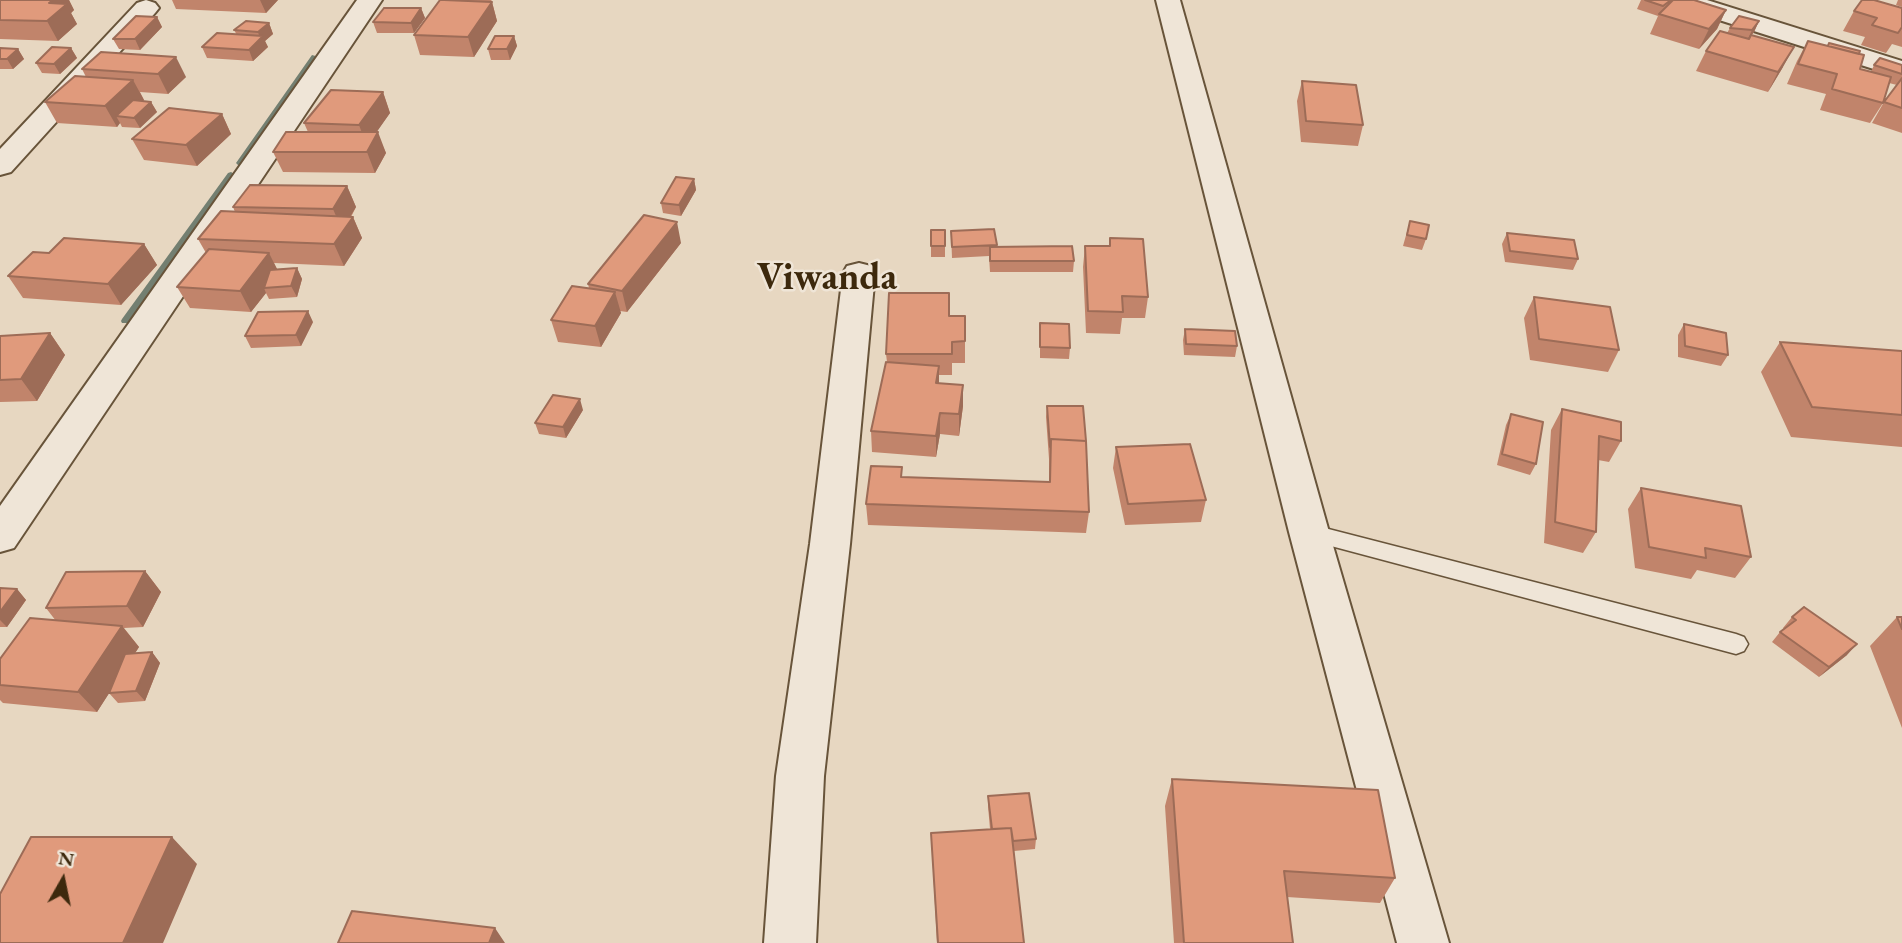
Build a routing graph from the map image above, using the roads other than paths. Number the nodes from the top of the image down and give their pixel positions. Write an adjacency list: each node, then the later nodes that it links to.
1 (370, 0): 9 (street)
2 (1168, 0): 8 (street)
3 (1684, 1): 5 (street)
4 (146, 8): 6 (street)
5 (1902, 70)
6 (0, 166)
7 (859, 273): 11 (street)
8 (1309, 532): 10 (lane); 12 (street)
9 (0, 537)
10 (1736, 644)
11 (790, 943)
12 (1423, 943)

